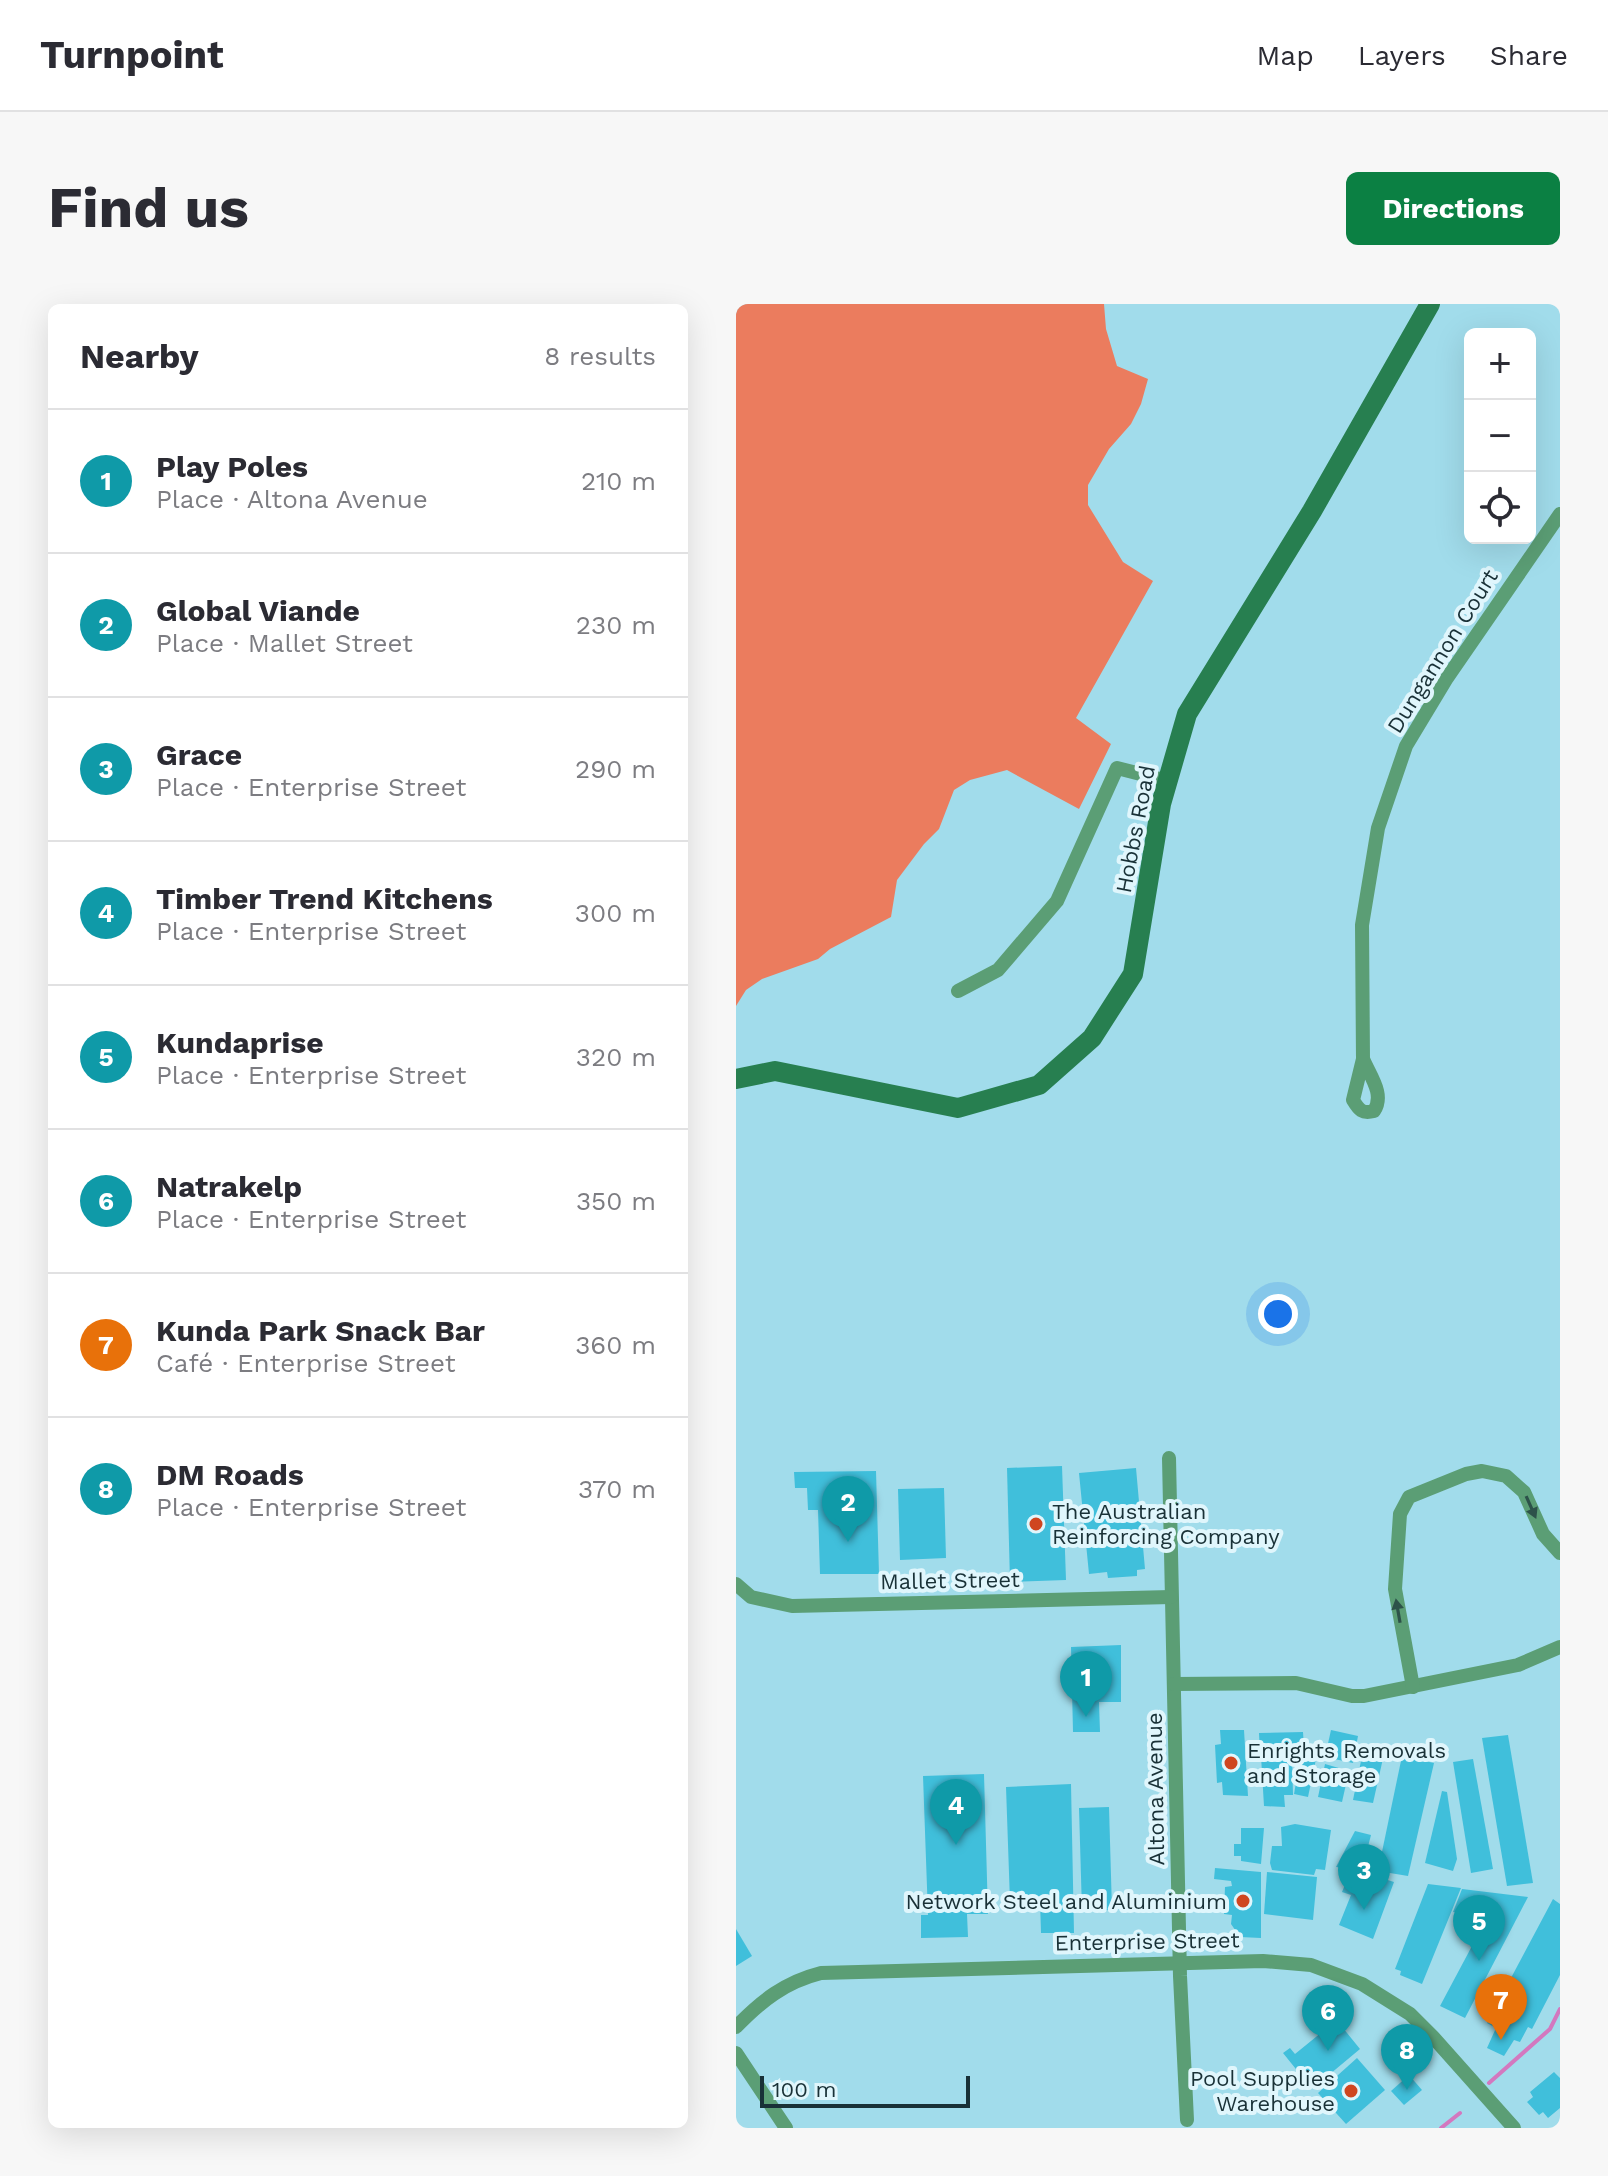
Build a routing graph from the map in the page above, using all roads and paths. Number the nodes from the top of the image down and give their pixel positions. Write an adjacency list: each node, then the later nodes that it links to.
1 (1430, 304): 3 (street, Hobbs Road)
2 (1560, 514): 5 (street, Dungannon Court)
3 (1168, 781): 4 (street); 6 (street, Hobbs Road)
4 (958, 991)
5 (1363, 1059)
6 (736, 1079)
7 (1169, 1458): 10 (street, Altona Avenue)
8 (1560, 1553): 13 (street, one-way to 8)
9 (736, 1584): 10 (street, Mallet Street)
10 (1171, 1597): 12 (street, Altona Avenue)
11 (1560, 1647): 13 (street)
12 (1174, 1684): 13 (street); 14 (street, Altona Avenue)
13 (1413, 1687)
14 (1180, 1962): 15 (street, Enterprise Street); 17 (street, Altona Avenue); 19 (street, Enterprise Street)
15 (736, 2027)
16 (736, 2053): 18 (street)
17 (1187, 2120)
18 (786, 2128)
19 (1514, 2128)

